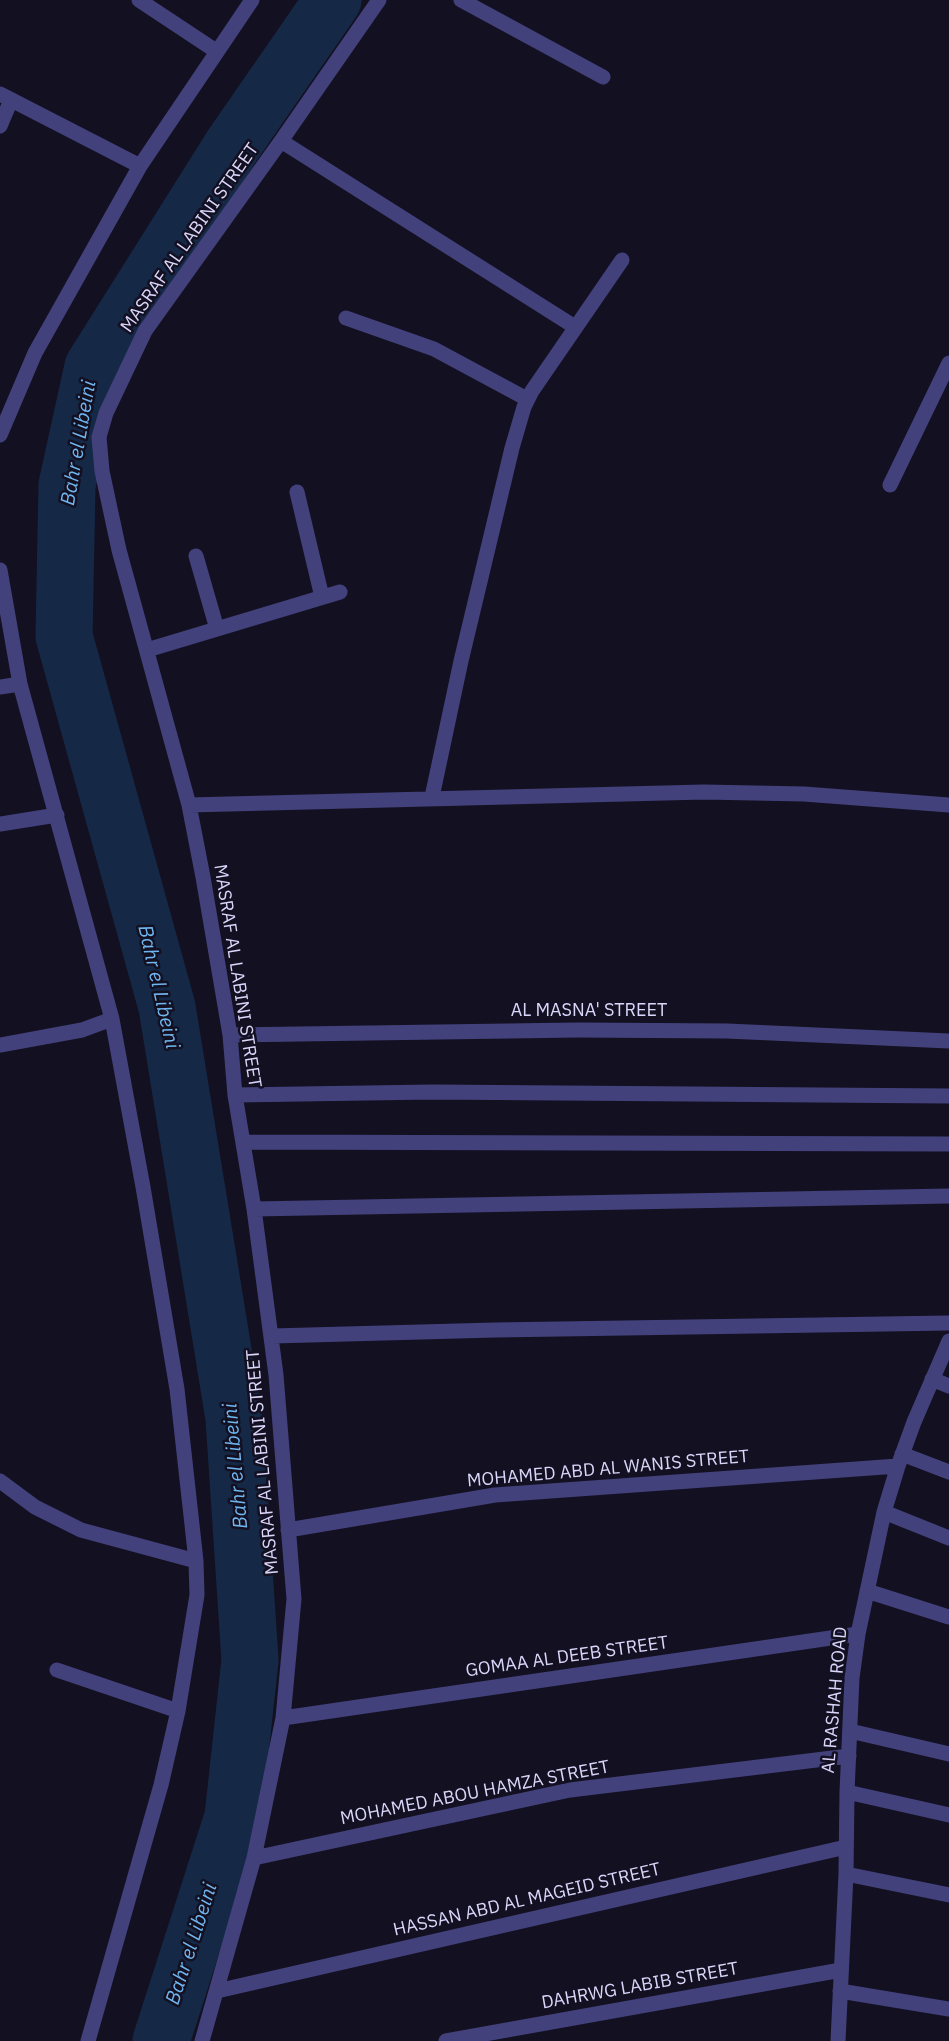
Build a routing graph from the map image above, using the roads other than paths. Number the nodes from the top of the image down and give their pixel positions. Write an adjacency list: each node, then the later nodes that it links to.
1 (139, 0): 5 (street)
2 (379, 0): 9 (street, MASRAF AL LABINI STREET)
3 (461, 0): 6 (street)
4 (248, 1): 5 (street)
5 (216, 51): 10 (street)
6 (603, 77)
7 (5, 97): 8 (street); 10 (street)
8 (0, 126)
9 (281, 141): 13 (street); 24 (street, MASRAF AL LABINI STREET)
10 (140, 166): 16 (street)
11 (622, 260): 13 (street)
12 (346, 318): 15 (street)
13 (575, 327): 15 (street)
14 (949, 363): 17 (street)
15 (527, 399): 27 (street)
16 (0, 435)
17 (890, 486)
18 (297, 492): 22 (street)
19 (196, 556): 23 (street)
20 (0, 570): 25 (street)
21 (340, 592): 22 (street)
22 (322, 597): 23 (street)
23 (217, 629): 24 (street)
24 (147, 650): 28 (street, MASRAF AL LABINI STREET)
25 (20, 684): 26 (street); 30 (street)
26 (0, 687)
27 (432, 797): 28 (street); 29 (street)
28 (189, 805): 33 (street, MASRAF AL LABINI STREET)
29 (949, 806)
30 (57, 815): 31 (street); 32 (street)
31 (0, 824)
32 (112, 1019): 35 (street); 53 (street)
33 (230, 1035): 34 (street, AL MASNA' STREET); 36 (street, MASRAF AL LABINI STREET)
34 (949, 1041)
35 (0, 1045)
36 (235, 1095): 37 (street); 38 (street, MASRAF AL LABINI STREET)
37 (949, 1096)
38 (243, 1142): 39 (street); 41 (street, MASRAF AL LABINI STREET)
39 (949, 1144)
40 (949, 1196): 41 (street)
41 (254, 1209): 43 (street, MASRAF AL LABINI STREET)
42 (949, 1323): 43 (street)
43 (272, 1336): 51 (street, MASRAF AL LABINI STREET)
44 (949, 1341): 45 (street, AL RASHAH ROAD)
45 (932, 1379): 46 (street); 47 (street, AL RASHAH ROAD)
46 (949, 1386)
47 (900, 1460): 48 (street); 50 (street, AL RASHAH ROAD); 51 (street, MOHAMED ABD AL WANIS STREET)
48 (949, 1472)
49 (0, 1481): 53 (street)
50 (884, 1512): 52 (street); 54 (street, AL RASHAH ROAD)
51 (288, 1530): 59 (street, MASRAF AL LABINI STREET)
52 (949, 1538)
53 (196, 1561): 58 (street)
54 (867, 1591): 55 (street); 56 (street, AL RASHAH ROAD)
55 (949, 1617)
56 (858, 1634): 59 (street, GOMAA AL DEEB STREET); 60 (street, AL RASHAH ROAD)
57 (57, 1670): 58 (street)
58 (178, 1711): 73 (street)
59 (283, 1718): 66 (street, MASRAF AL LABINI STREET)
60 (850, 1731): 61 (street); 62 (street, AL RASHAH ROAD)
61 (949, 1754)
62 (849, 1756): 63 (street, AL RASHAH ROAD); 66 (street, MOHAMED ABOU HAMZA STREET)
63 (847, 1792): 64 (street); 65 (street, AL RASHAH ROAD)
64 (949, 1815)
65 (846, 1847): 67 (street, AL RASHAH ROAD); 70 (street, HASSAN ABD AL MAGEID STREET)
66 (254, 1857): 70 (street, MASRAF AL LABINI STREET)
67 (846, 1874): 68 (street); 69 (street, AL RASHAH ROAD)
68 (949, 1895)
69 (841, 1970): 71 (street, AL RASHAH ROAD); 75 (street, DAHRWG LABIB STREET)
70 (217, 1991): 74 (street, MASRAF AL LABINI STREET)
71 (840, 1991): 72 (street); 76 (street, AL RASHAH ROAD)
72 (949, 2009)
73 (88, 2041)
74 (202, 2041)
75 (446, 2041)
76 (838, 2041)

